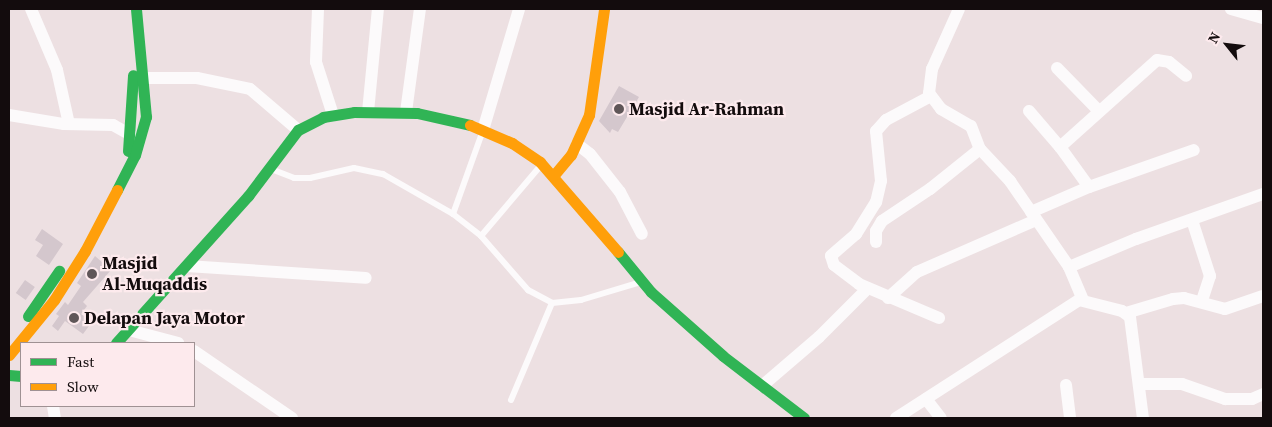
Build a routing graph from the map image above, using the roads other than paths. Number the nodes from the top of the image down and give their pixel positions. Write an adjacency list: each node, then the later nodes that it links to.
1 (31, 9): 22 (street)
2 (126, 9): 25 (street)
3 (136, 9): 14 (street)
4 (318, 9): 21 (street)
5 (378, 9): 18 (street)
6 (420, 9): 19 (street)
7 (519, 9): 24 (street)
8 (604, 9): 26 (street)
9 (958, 9): 15 (street)
10 (1231, 9): 11 (street)
11 (1263, 18)
12 (1057, 68): 17 (street)
13 (1186, 76): 17 (street)
14 (142, 78): 23 (street); 58 (street)
15 (930, 96): 28 (street); 45 (street)
16 (1029, 111): 27 (street)
17 (1099, 111): 27 (street)
18 (368, 112): 19 (street); 21 (street)
19 (406, 112): 24 (street)
20 (9, 115): 22 (street)
21 (333, 115): 23 (street)
22 (69, 124): 25 (street)
23 (298, 130): 31 (street)
24 (483, 130): 30 (street); 35 (lane)
25 (131, 135): 54 (street)
26 (578, 144): 32 (street); 38 (street)
27 (1060, 147): 33 (street)
28 (980, 149): 36 (street); 40 (street)
29 (1194, 150): 33 (street)
30 (542, 164): 32 (street); 39 (lane)
31 (270, 168): 35 (lane); 41 (street)
32 (554, 175): 44 (street)
33 (1089, 187): 36 (street)
34 (1263, 194): 37 (street)
35 (453, 214): 39 (lane)
36 (1033, 216): 42 (street); 47 (street)
37 (1192, 220): 42 (street); 49 (street)
38 (642, 234)
39 (481, 236): 50 (lane)
40 (876, 242)
41 (187, 266): 43 (street); 53 (street)
42 (1069, 267): 48 (street)
43 (366, 278)
44 (641, 282): 50 (lane); 60 (street)
45 (868, 288): 47 (street); 60 (street)
46 (1263, 296): 49 (street)
47 (888, 298): 52 (street)
48 (1083, 300): 51 (street); 63 (street)
49 (1202, 301): 51 (street)
50 (552, 303): 64 (lane)
51 (1126, 313): 59 (street)
52 (939, 318)
53 (129, 330): 55 (street); 56 (street)
54 (9, 339)
55 (117, 342)
56 (174, 342)
57 (195, 352): 65 (street)
58 (9, 355)
59 (1140, 384): 62 (street); 70 (street)
60 (762, 386): 66 (street)
61 (1066, 386): 69 (street)
62 (1263, 394)
63 (926, 399): 67 (street); 68 (street)
64 (511, 400)
65 (292, 418)
66 (804, 418)
67 (896, 418)
68 (941, 418)
69 (1070, 418)
70 (1143, 418)

